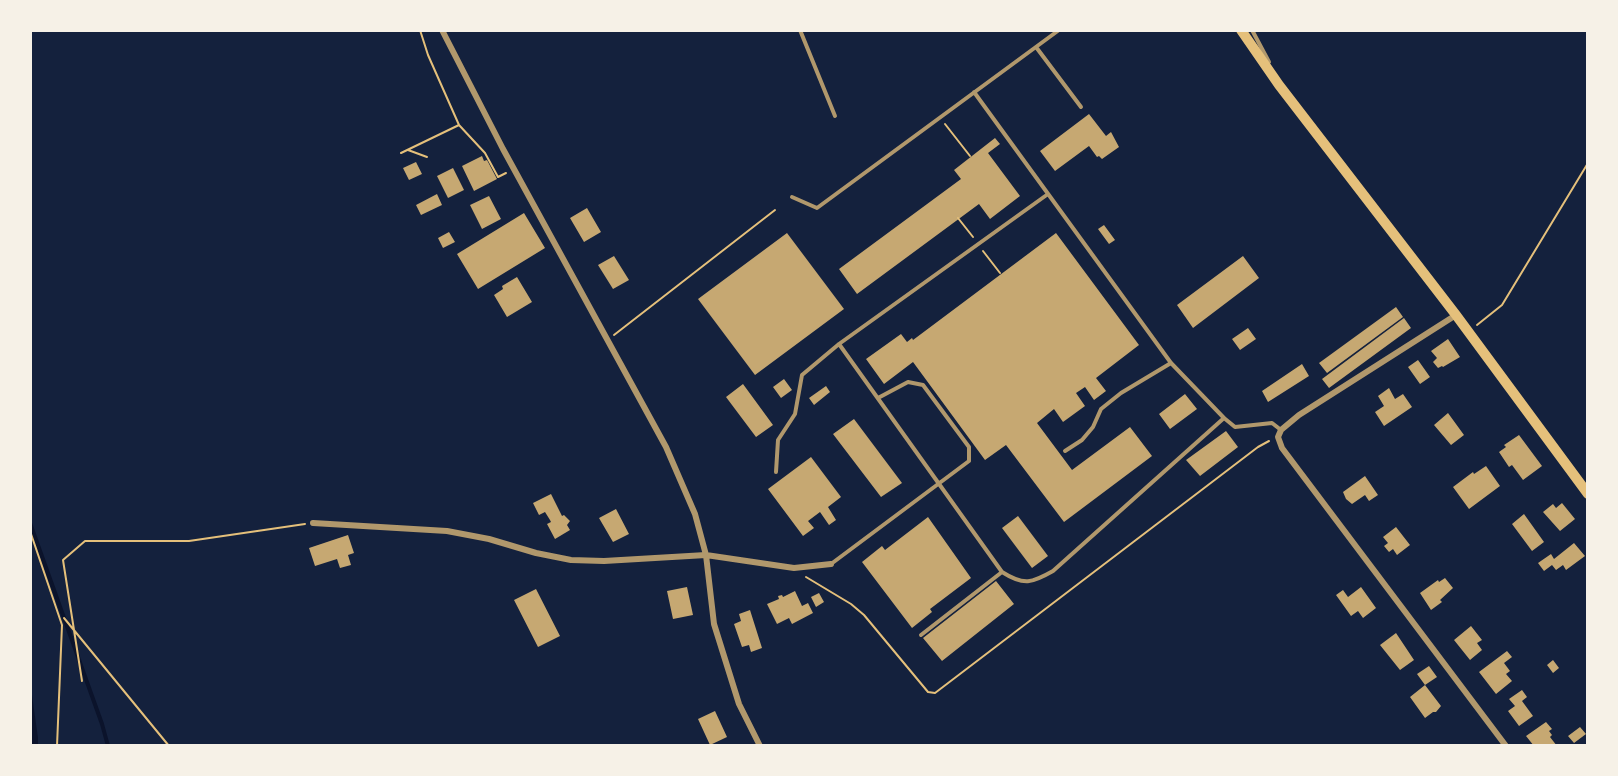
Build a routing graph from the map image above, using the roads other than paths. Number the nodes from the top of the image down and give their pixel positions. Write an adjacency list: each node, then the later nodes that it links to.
1 (442, 30): 24 (street)
2 (800, 30): 10 (lane)
3 (1059, 30): 6 (lane)
4 (1241, 30): 7 (main road)
5 (1252, 30): 7 (lane)
6 (1036, 47): 8 (lane); 9 (lane)
7 (1279, 85): 13 (main road)
8 (974, 92): 11 (lane); 12 (lane)
9 (1081, 107)
10 (835, 116)
11 (1048, 194): 14 (lane); 15 (lane)
12 (792, 197)
13 (1456, 315): 18 (street); 22 (main road)
14 (839, 344): 16 (lane); 20 (lane)
15 (1171, 363): 17 (lane); 19 (lane)
16 (878, 398): 21 (lane); 21 (lane)
17 (1224, 418): 18 (lane); 26 (lane)
18 (1281, 430): 29 (street)
19 (1065, 452)
20 (776, 472)
21 (939, 484): 25 (lane); 26 (lane)
22 (1588, 494)
23 (314, 523): 24 (street)
24 (706, 555): 25 (street); 28 (street)
25 (831, 564)
26 (1002, 572): 27 (lane)
27 (921, 636)
28 (760, 746)
29 (1506, 746)

